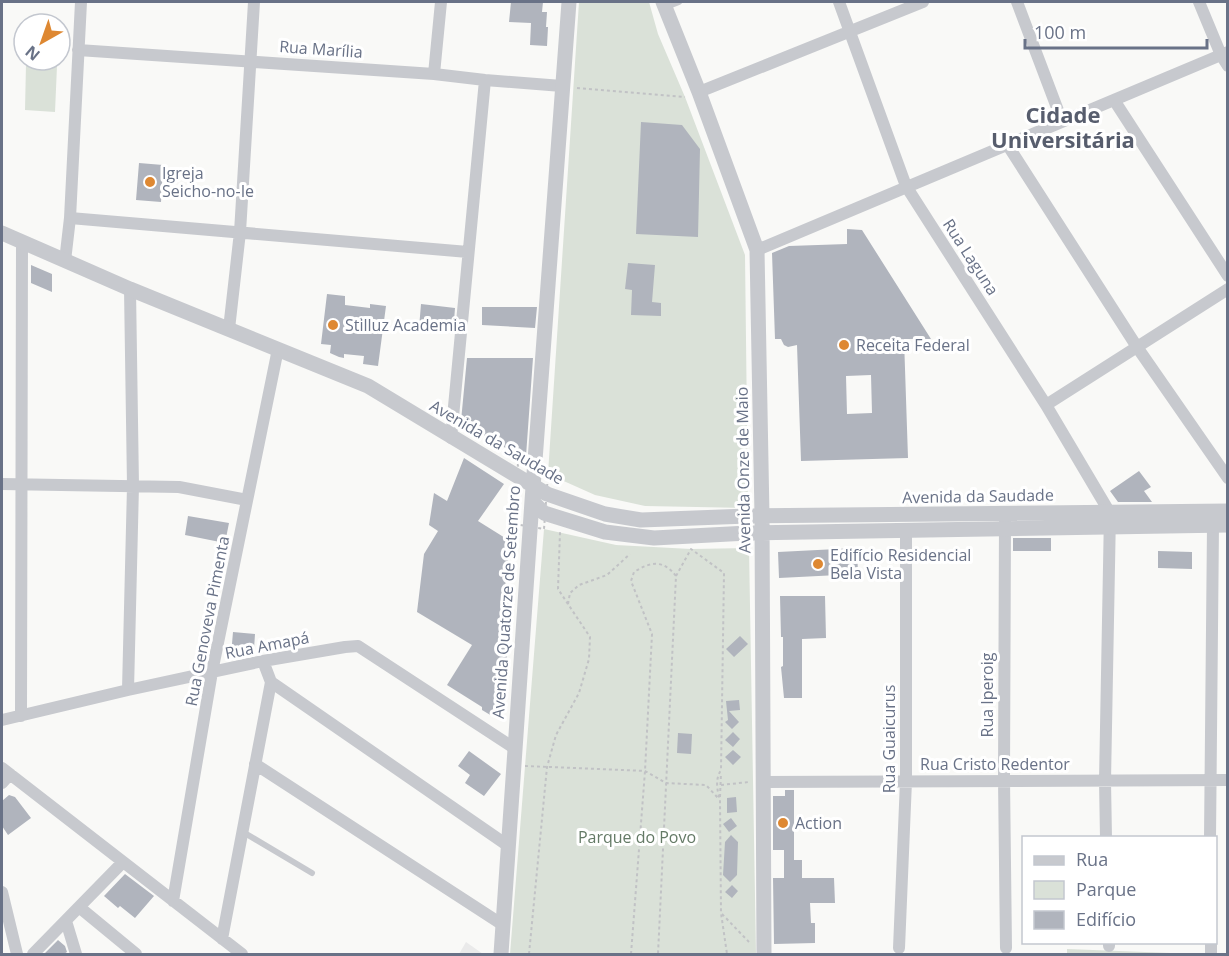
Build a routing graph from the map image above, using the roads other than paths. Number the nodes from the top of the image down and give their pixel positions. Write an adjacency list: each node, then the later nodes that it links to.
1 (81, 2): 12 (street)
2 (254, 2): 14 (street)
3 (441, 2): 15 (street)
4 (569, 2): 17 (street, Avenida Quatorze de Setembro)
5 (679, 2): 10 (lane)
6 (839, 2): 11 (street, Rua Laguna)
7 (923, 2): 11 (street)
8 (1017, 2): 20 (street)
9 (1199, 2): 13 (street)
10 (664, 4): 18 (street, Avenida Onze de Maio)
11 (850, 31): 18 (street); 22 (street, Rua Laguna)
12 (78, 50): 14 (street, Rua Marília); 23 (street)
13 (1225, 58): 19 (street)
14 (251, 61): 15 (street, Rua Marília); 24 (street)
15 (434, 74): 16 (street, Rua Marília)
16 (485, 80): 17 (street, Rua Marília); 28 (street)
17 (562, 86): 42 (street, Avenida Quatorze de Setembro)
18 (692, 95): 27 (street, Avenida Onze de Maio)
19 (1114, 100): 20 (street); 30 (street)
20 (1062, 121): 21 (street)
21 (1007, 144): 22 (street); 34 (street)
22 (906, 186): 27 (street); 36 (street, Rua Laguna)
23 (70, 218): 24 (street); 29 (street)
24 (240, 232): 28 (street); 33 (street)
25 (2, 233): 26 (street, Avenida da Saudade)
26 (22, 242): 29 (street, Avenida da Saudade); 40 (street)
27 (757, 250): 45 (street, Avenida Onze de Maio)
28 (468, 252): 37 (street)
29 (65, 261): 31 (street, Avenida da Saudade)
30 (1227, 276)
31 (130, 289): 33 (street, Avenida da Saudade); 41 (street)
32 (1227, 289): 34 (street)
33 (229, 329): 35 (street, Avenida da Saudade)
34 (1137, 347): 36 (street); 38 (street)
35 (278, 349): 37 (street, Avenida da Saudade); 43 (street, Rua Genoveva Pimenta)
36 (1046, 405): 46 (street, Rua Laguna)
37 (451, 438): 42 (street, Avenida da Saudade)
38 (1227, 478)
39 (2, 484): 40 (street)
40 (21, 484): 41 (street); 55 (street)
41 (133, 486): 43 (street); 54 (street)
42 (532, 494): 45 (street, Avenida da Saudade); 50 (street, Avenida da Saudade); 57 (street, Avenida Quatorze de Setembro)
43 (247, 500): 52 (street, Rua Genoveva Pimenta)
44 (1227, 511): 46 (street, Avenida da Saudade)
45 (762, 516): 47 (street, Avenida da Saudade); 50 (street, Avenida Onze de Maio)
46 (1110, 520): 47 (street, Avenida da Saudade); 48 (street, Avenida da Saudade); 64 (street)
47 (1005, 521): 49 (street, Avenida da Saudade); 60 (street, Rua Iperoig)
48 (1220, 525): 61 (street)
49 (906, 531): 50 (street, Avenida da Saudade); 63 (street, Rua Guaicurus)
50 (762, 534): 65 (street, Avenida Onze de Maio)
51 (263, 661): 52 (street, Rua Amapá); 53 (street); 57 (street, Rua Amapá)
52 (212, 672): 54 (street, Rua Amapá); 73 (street, Rua Genoveva Pimenta)
53 (271, 682): 58 (street); 69 (street)
54 (128, 690): 55 (street, Rua Amapá)
55 (21, 716): 56 (street, Rua Amapá)
56 (2, 720)
57 (514, 748): 69 (street, Avenida Quatorze de Setembro)
58 (255, 764): 66 (street); 76 (street)
59 (4, 775): 70 (street)
60 (1004, 779): 63 (street, Rua Cristo Redentor); 64 (street, Rua Cristo Redentor); 79 (street, Rua Iperoig)
61 (1209, 780): 62 (street, Rua Cristo Redentor); 64 (street, Rua Cristo Redentor); 68 (street)
62 (1227, 780)
63 (906, 781): 65 (street, Rua Cristo Redentor); 78 (street, Rua Guaicurus)
64 (1105, 781): 67 (street)
65 (764, 782): 80 (street, Avenida Onze de Maio)
66 (243, 831): 71 (lane); 77 (street)
67 (1106, 836)
68 (1210, 836)
69 (507, 845): 76 (street, Avenida Quatorze de Setembro)
70 (123, 862): 73 (street); 74 (street)
71 (312, 873)
72 (2, 900): 81 (street)
73 (173, 901): 77 (street)
74 (80, 907): 75 (street); 84 (street)
75 (66, 921): 82 (street); 83 (street)
76 (503, 925): 86 (street, Avenida Quatorze de Setembro)
77 (222, 939): 85 (street)
78 (899, 948)
79 (1006, 948)
80 (760, 952)
81 (17, 954)
82 (33, 954)
83 (76, 954)
84 (136, 954)
85 (242, 954)
86 (501, 954)

